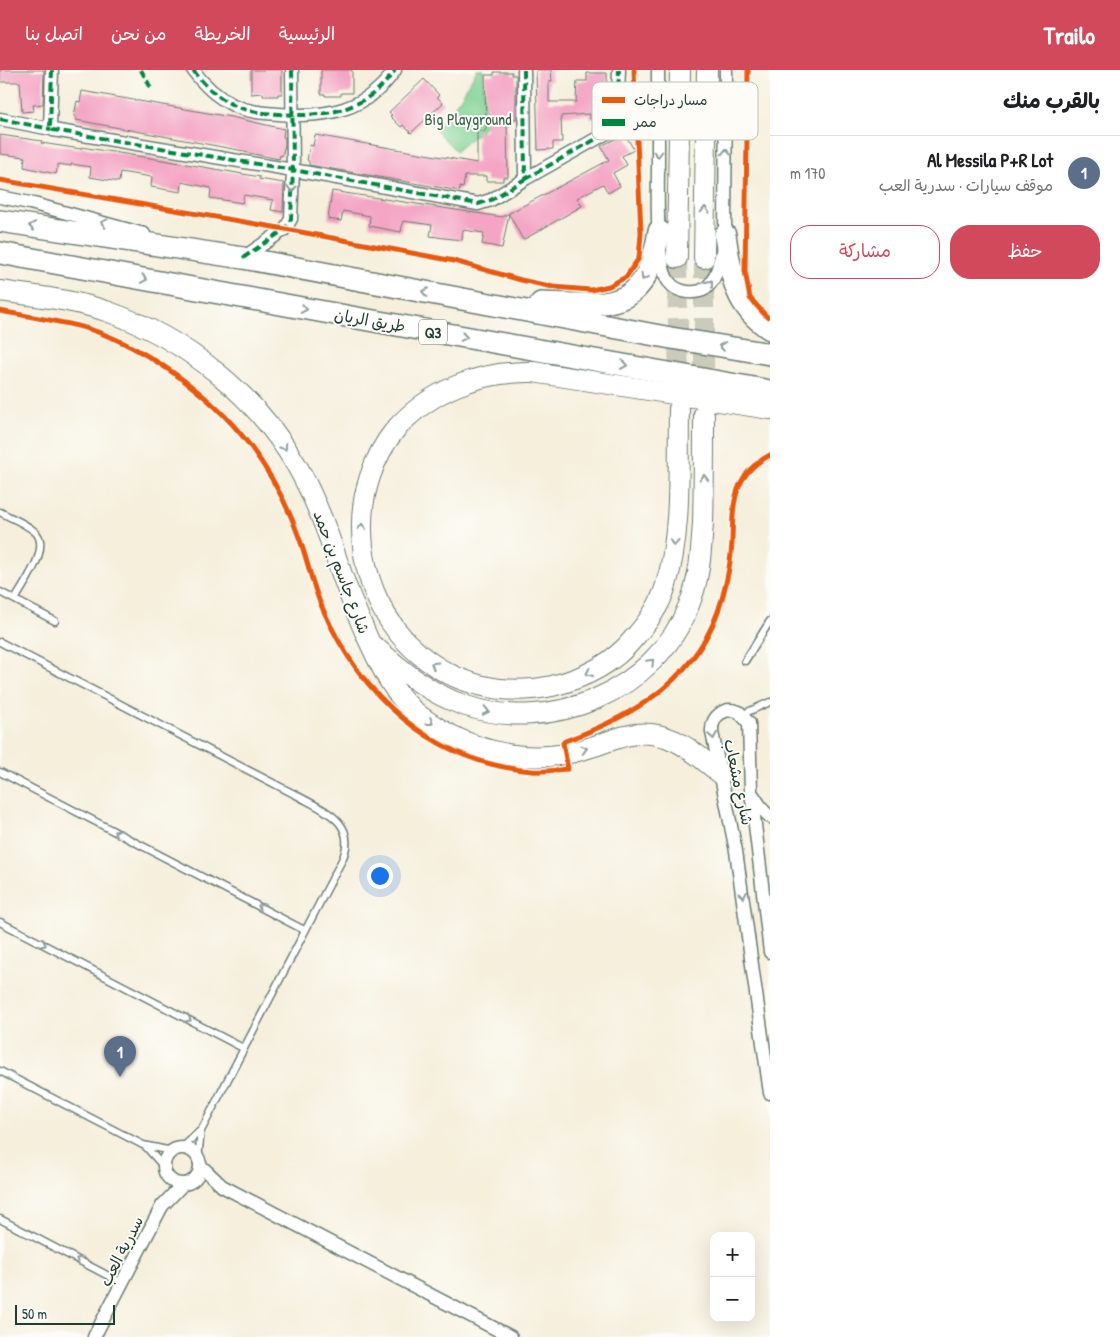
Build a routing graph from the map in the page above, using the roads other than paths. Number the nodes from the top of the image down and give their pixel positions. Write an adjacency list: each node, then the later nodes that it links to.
1 (52, 70): 8 (street)
2 (193, 70): 6 (street)
3 (292, 70): 6 (street)
4 (395, 70): 6 (street)
5 (524, 70): 15 (street)
6 (292, 115): 14 (street)
7 (0, 119): 8 (street)
8 (51, 129): 14 (street)
9 (594, 140): 15 (street)
10 (658, 140): 18 (street, one-way to 18)
11 (679, 140): 23 (main road)
12 (706, 140): 24 (main road, one-way to 12)
13 (726, 140): 19 (street, one-way to 13)
14 (293, 170): 15 (street); 22 (street, one-way to 22)
15 (525, 179)
16 (0, 197): 21 (street, one-way to 16)
17 (0, 221): 21 (highway, Q3, one-way to 17)
18 (658, 230): 19 (street, one-way to 19); 29 (highway, one-way to 29)
19 (725, 235): 30 (highway)
20 (0, 253): 26 (highway, طريق الريان / Q3)
21 (219, 254): 22 (highway, Q3)
22 (243, 258): 29 (highway, Q3, one-way to 22)
23 (677, 258)
24 (704, 258)
25 (0, 267): 26 (highway)
26 (96, 270): 33 (highway, طريق الريان / Q3, one-way to 33)
27 (0, 278): 34 (main road)
28 (0, 290): 34 (main road, شارع جاسم بن حمد)
29 (473, 301): 32 (highway, Q3, one-way to 29)
30 (761, 316): 31 (highway)
31 (770, 329)
32 (770, 354)
33 (770, 391)
34 (254, 408): 44 (main road, شارع جاسم بن حمد, one-way to 44)
35 (679, 409): 36 (main road, شارع جاسم بن حمد, one-way to 36)
36 (770, 409)
37 (704, 414): 44 (main road, شارع جاسم بن حمد, one-way to 37)
38 (0, 512): 40 (lane)
39 (0, 592): 40 (lane)
40 (15, 600): 41 (lane)
41 (55, 621)
42 (770, 621): 45 (lane)
43 (0, 642): 55 (lane)
44 (370, 643): 49 (main road, one-way to 49)
45 (745, 661)
46 (770, 702): 47 (lane)
47 (743, 714): 49 (street, شارع مشعاب, one-way to 49); 50 (street, شارع مشعاب)
48 (0, 772): 55 (lane, one-way to 48)
49 (721, 774): 59 (street, شارع مشعاب, one-way to 59)
50 (751, 791): 51 (street); 53 (street, شارع مشعاب)
51 (770, 817)
52 (770, 869): 53 (street)
53 (762, 894): 56 (street, شارع مشعاب)
54 (0, 922): 57 (lane, one-way to 57)
55 (304, 930): 57 (lane)
56 (770, 952)
57 (243, 1048): 60 (lane)
58 (0, 1070): 61 (lane)
59 (770, 1093)
60 (202, 1129): 62 (lane); 63 (lane)
61 (144, 1145): 62 (lane); 64 (lane)
62 (176, 1150): 63 (street); 64 (street)
63 (199, 1162): 65 (street); 66 (street)
64 (165, 1171): 65 (street); 67 (street, سدرية العب)
65 (187, 1182): 66 (street); 67 (street, سدرية العب)
66 (222, 1186): 71 (street)
67 (162, 1206): 69 (street, سدرية العب)
68 (0, 1219): 69 (lane, one-way to 68)
69 (122, 1283): 70 (street, سدرية العب)
70 (94, 1337)
71 (511, 1337)

